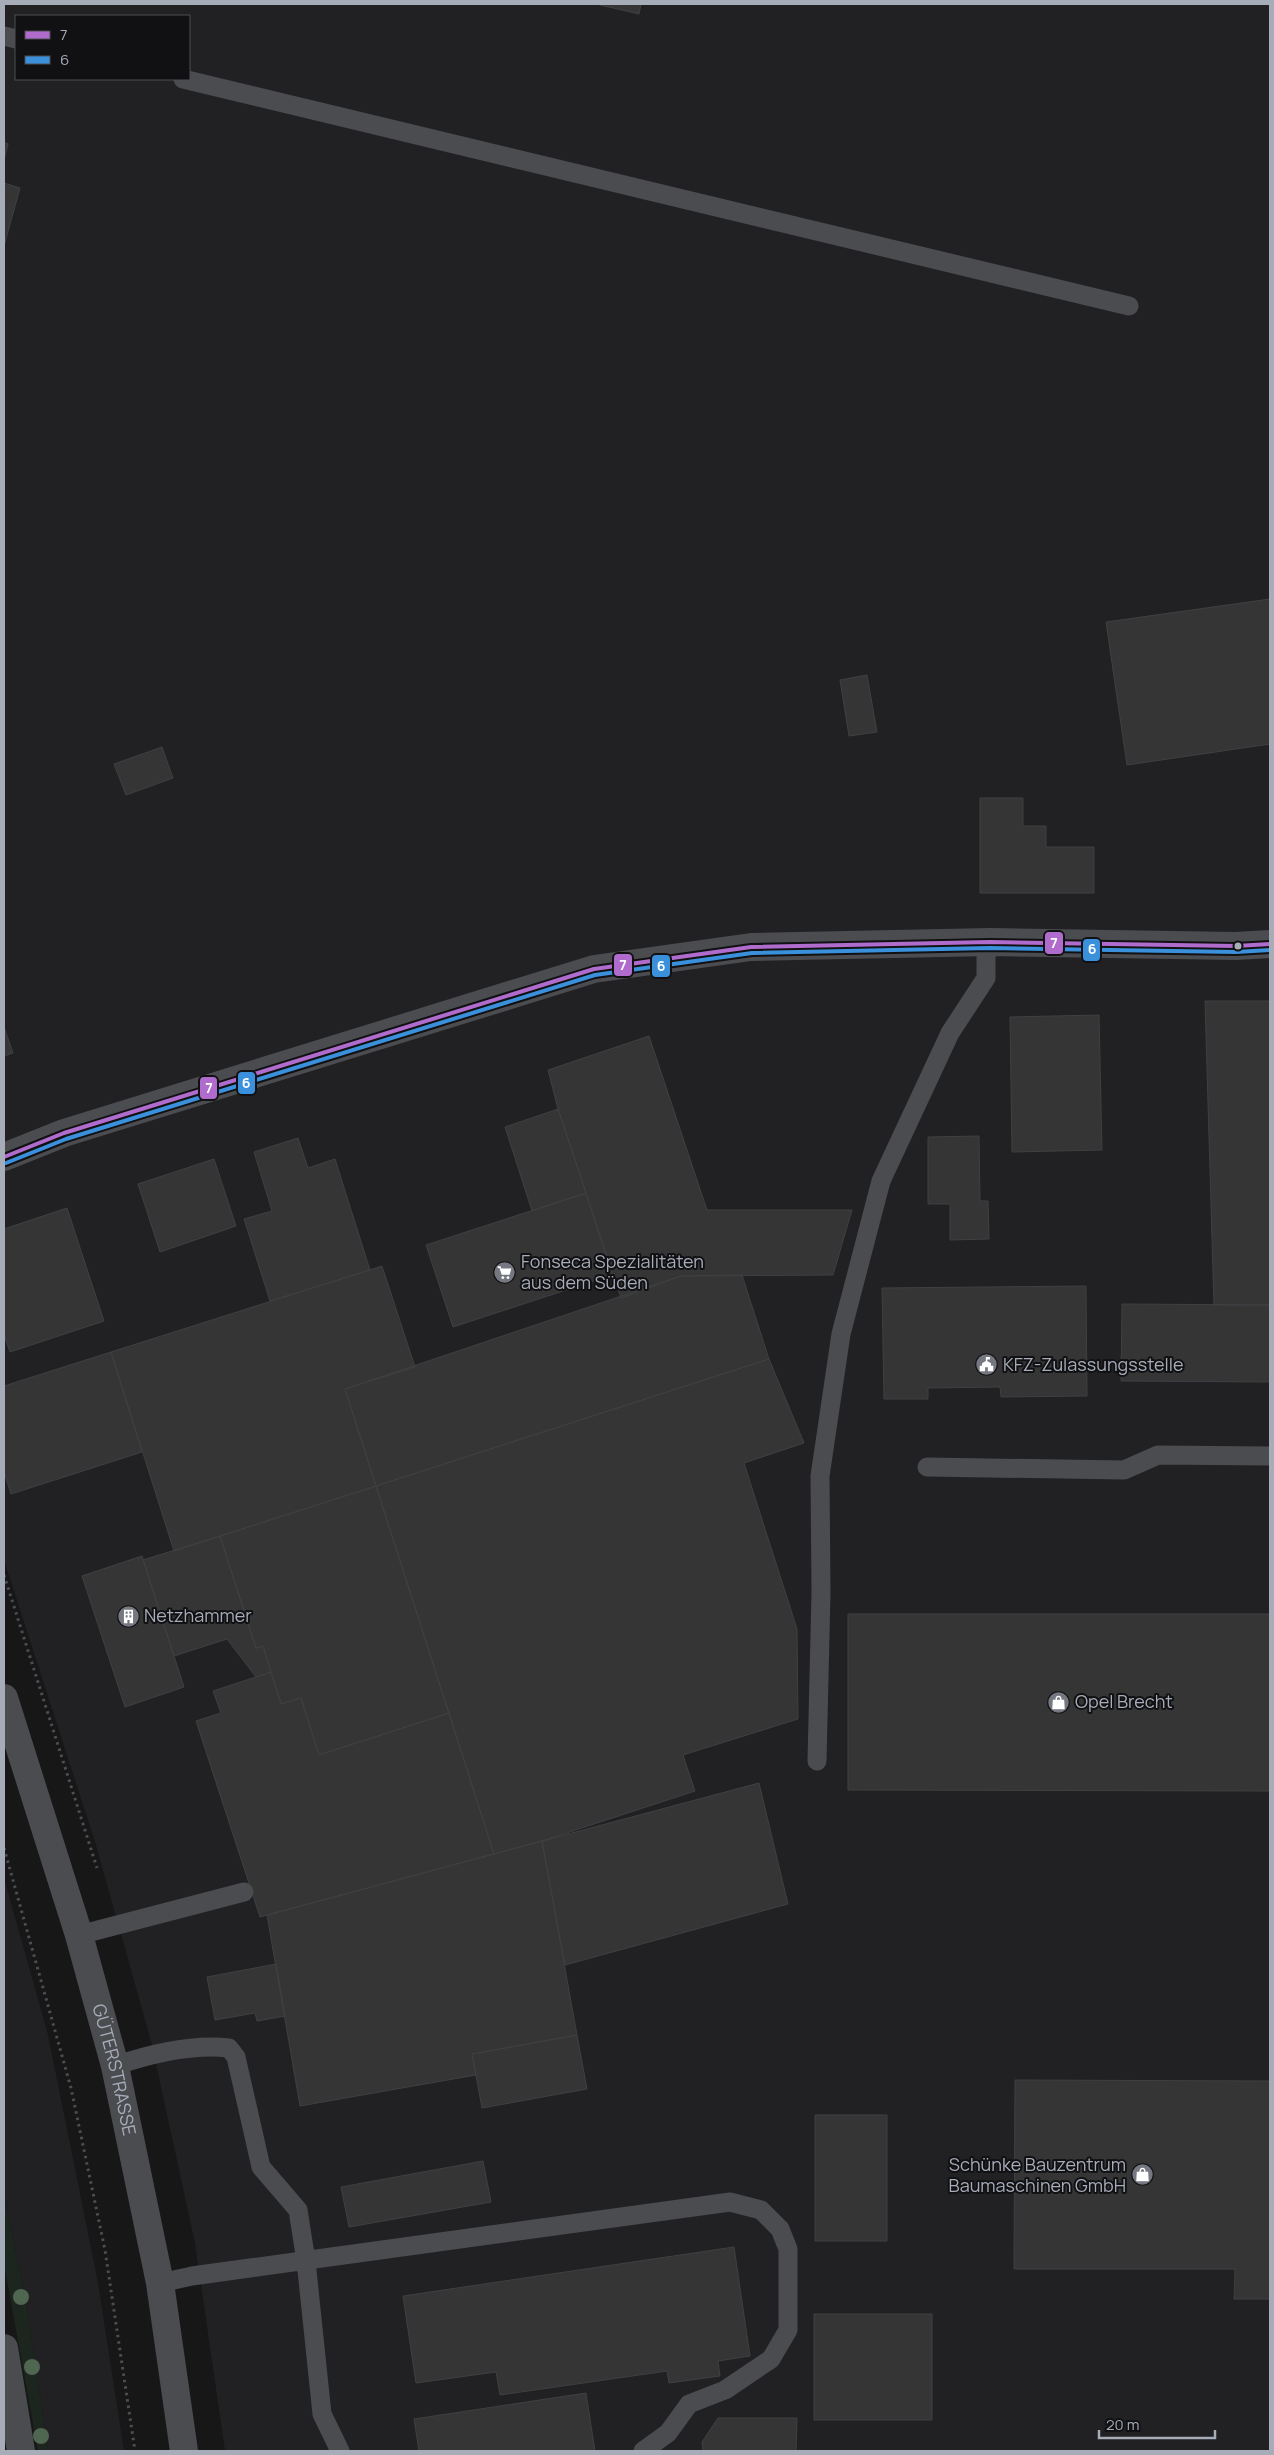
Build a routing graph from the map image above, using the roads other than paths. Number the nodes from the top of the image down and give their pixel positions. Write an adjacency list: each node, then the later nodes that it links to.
1 (186, 80): 2 (lane)
2 (1129, 306)
3 (986, 942): 4 (street); 5 (street); 9 (lane)
4 (1270, 944)
5 (4, 1157)
6 (1270, 1456): 7 (lane)
7 (927, 1467)
8 (4, 1698): 11 (street, GÜTERSTRASSE)
9 (817, 1761)
10 (244, 1892): 11 (lane)
11 (79, 1935): 12 (street, GÜTERSTRASSE)
12 (115, 2066): 13 (lane); 14 (street, GÜTERSTRASSE)
13 (306, 2262): 14 (lane); 18 (lane); 19 (lane)
14 (160, 2283): 17 (street, GÜTERSTRASSE)
15 (4, 2348): 16 (street)
16 (21, 2451)
17 (184, 2451)
18 (340, 2451)
19 (643, 2451)

